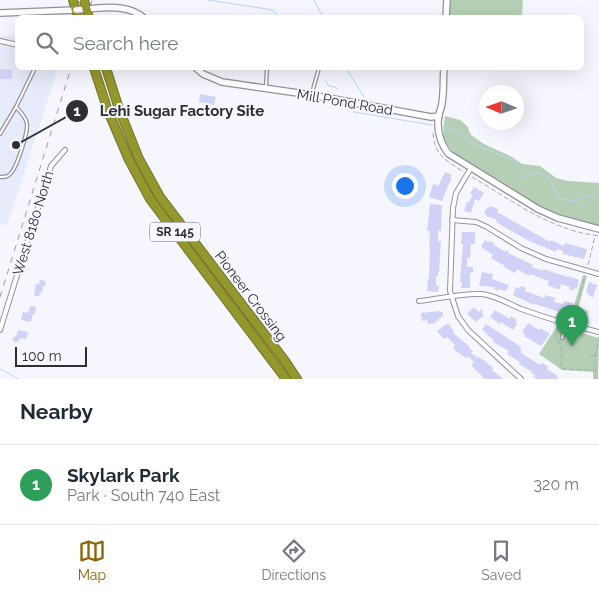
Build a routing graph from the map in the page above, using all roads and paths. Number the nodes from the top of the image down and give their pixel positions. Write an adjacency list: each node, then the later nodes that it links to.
1 (73, 0): 6 (highway)
2 (84, 0): 5 (highway, bridge)
3 (447, 0): 8 (street)
4 (0, 13): 6 (street)
5 (88, 13): 6 (street, bridge); 7 (street, bridge)
6 (77, 14)
7 (139, 15)
8 (446, 15)
9 (0, 42): 10 (street)
10 (15, 44)
11 (33, 70): 20 (lane)
12 (95, 70): 44 (highway, Pioneer Crossing / SR 145)
13 (106, 70): 45 (highway, Pioneer Crossing / SR 145)
14 (198, 70): 18 (street, Mill Pond Road)
15 (267, 70): 18 (lane)
16 (318, 70): 19 (lane)
17 (444, 70): 21 (street)
18 (266, 88): 19 (street, Mill Pond Road)
19 (312, 95): 21 (street, Mill Pond Road)
20 (16, 107): 22 (lane); 25 (lane)
21 (439, 116): 24 (street)
22 (0, 134)
23 (65, 150): 37 (street, West 8180 North)
24 (471, 168): 26 (street); 27 (street)
25 (0, 177)
26 (452, 220): 31 (street); 32 (street)
27 (599, 229)
28 (595, 236): 29 (path)
29 (588, 266)
30 (585, 274): 34 (path)
31 (599, 274)
32 (451, 297): 33 (street); 35 (street); 46 (street)
33 (419, 301)
34 (572, 321)
35 (566, 324): 38 (street); 40 (lane)
36 (558, 326): 43 (path)
37 (0, 330)
38 (599, 332)
39 (598, 337): 42 (path)
40 (562, 338)
41 (590, 355): 42 (path)
42 (595, 356): 43 (path)
43 (596, 370): 47 (path)
44 (286, 379)
45 (298, 379)
46 (521, 379)
47 (596, 379)

